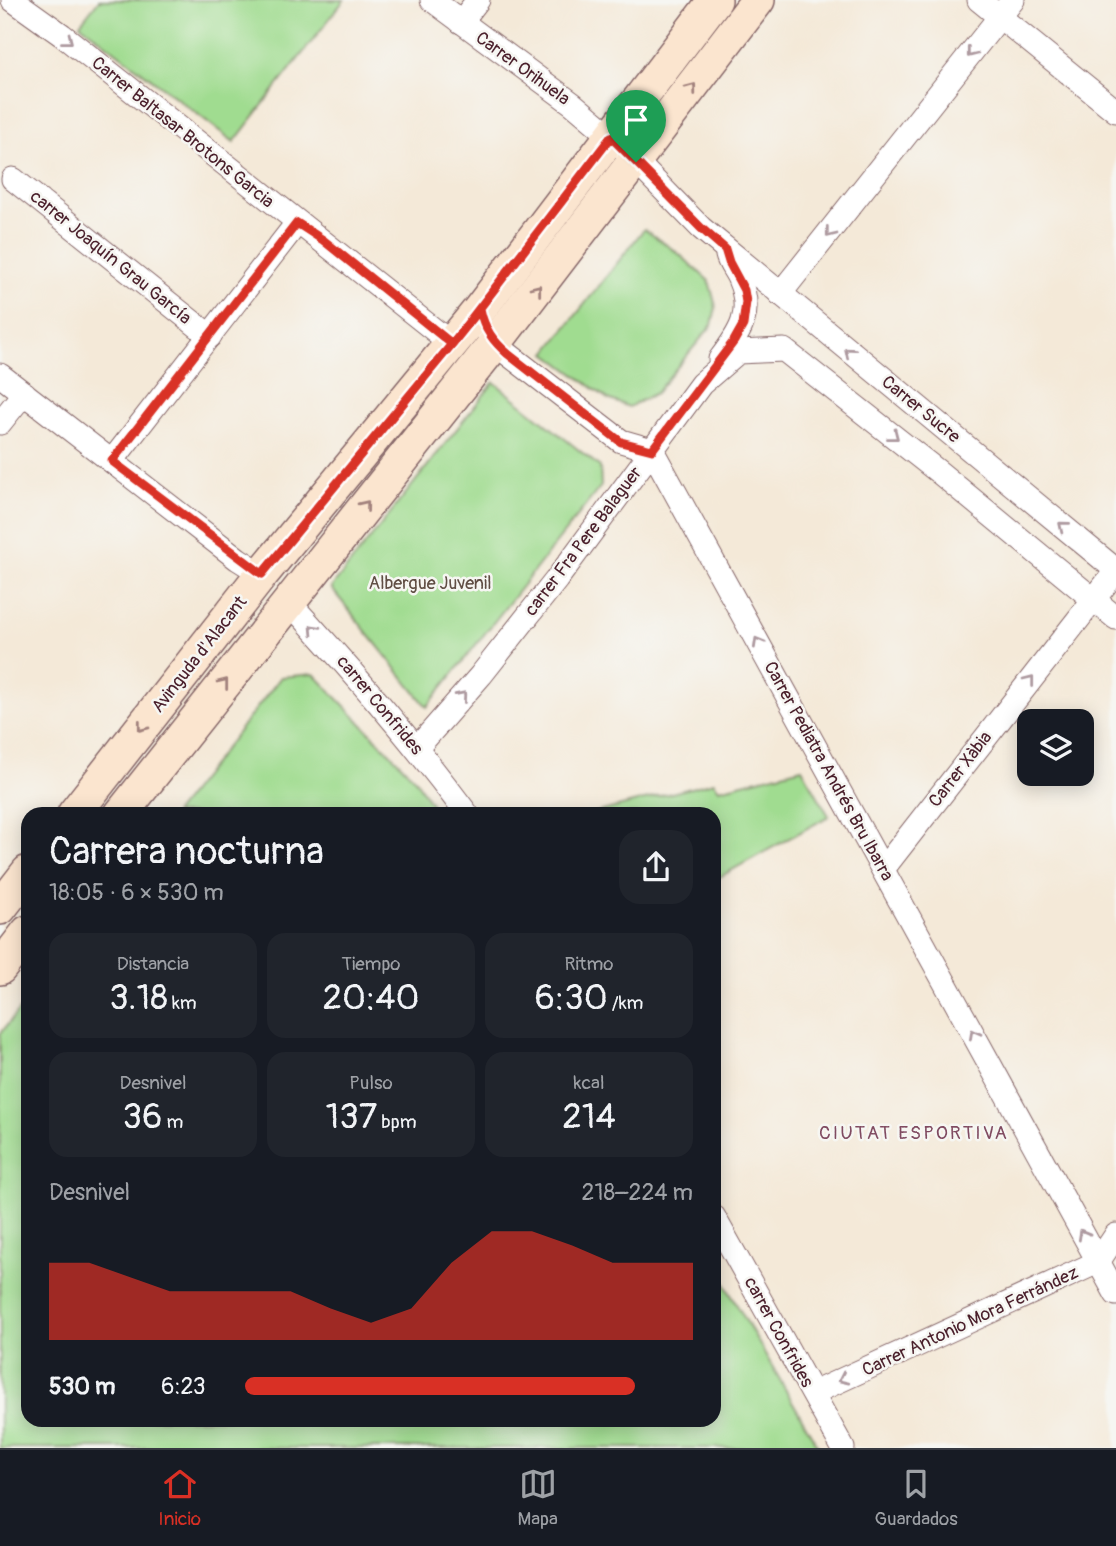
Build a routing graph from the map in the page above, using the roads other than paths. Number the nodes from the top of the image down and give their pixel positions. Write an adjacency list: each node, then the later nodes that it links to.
1 (13, 0): 13 (street, Carrer Baltasar Brotons Garcia, one-way to 13)
2 (432, 0): 8 (street, Carrer Orihuela)
3 (478, 0): 8 (street)
4 (715, 0): 10 (main road, Avinguda d'Alacant)
5 (758, 0): 11 (main road, one-way to 5)
6 (979, 0): 7 (street)
7 (1007, 9): 9 (street); 15 (street, one-way to 15)
8 (461, 22): 10 (street, Carrer Orihuela)
9 (1116, 111)
10 (611, 137): 11 (street, Carrer Orihuela); 16 (main road, Avinguda d'Alacant)
11 (636, 162): 14 (street, Carrer Sucre); 18 (main road, one-way to 11)
12 (13, 179): 17 (street, carrer Joaquín Grau García)
13 (297, 223): 17 (street, carrer Joaquín Grau García); 19 (street, Carrer Baltasar Brotons Garcia)
14 (725, 249): 15 (street, Carrer Sucre); 21 (street, Carrer Sucre)
15 (780, 294): 26 (street, Carrer Sucre, one-way to 15)
16 (480, 309): 18 (street); 19 (main road, Avinguda d'Alacant)
17 (210, 336): 25 (street, carrer Joaquín Grau García)
18 (495, 343): 24 (street); 29 (main road, one-way to 18)
19 (452, 344): 27 (main road, Avinguda d'Alacant)
20 (0, 375): 22 (street)
21 (701, 384): 24 (street, carrer Fra Pere Balaguer); 28 (street, carrer Fra Pere Balaguer, one-way to 28)
22 (24, 393): 23 (street); 25 (street)
23 (0, 423)
24 (652, 450): 31 (street, carrer Fra Pere Balaguer, one-way to 24); 35 (street, Carrer Pediatra Andrés Bru Ibarra, one-way to 24)
25 (112, 461): 27 (street)
26 (1116, 570): 28 (street, Carrer Xàbia)
27 (262, 574): 32 (main road, Avinguda d'Alacant, one-way to 32)
28 (1093, 599): 30 (street); 35 (street, Carrer Xàbia, one-way to 28)
29 (288, 601): 31 (street, carrer Confrides, one-way to 29); 33 (main road, one-way to 29)
30 (1116, 618)
31 (417, 748): 34 (street, carrer Confrides)
32 (79, 807)
33 (126, 807)
34 (462, 807)
35 (883, 869): 42 (street, Carrer Pediatra Andrés Bru Ibarra, one-way to 35)
36 (21, 881): 37 (main road)
37 (0, 908)
38 (21, 941): 39 (main road)
39 (0, 968)
40 (721, 1229): 44 (street, carrer Confrides)
41 (1116, 1234): 42 (street, Carrer Antonio Mora Ferrández)
42 (1098, 1262): 43 (street, Carrer Pediatra Andrés Bru Ibarra); 44 (street, Carrer Antonio Mora Ferrández, one-way to 44)
43 (1116, 1294)
44 (813, 1393): 45 (street, carrer Confrides)
45 (843, 1448)

